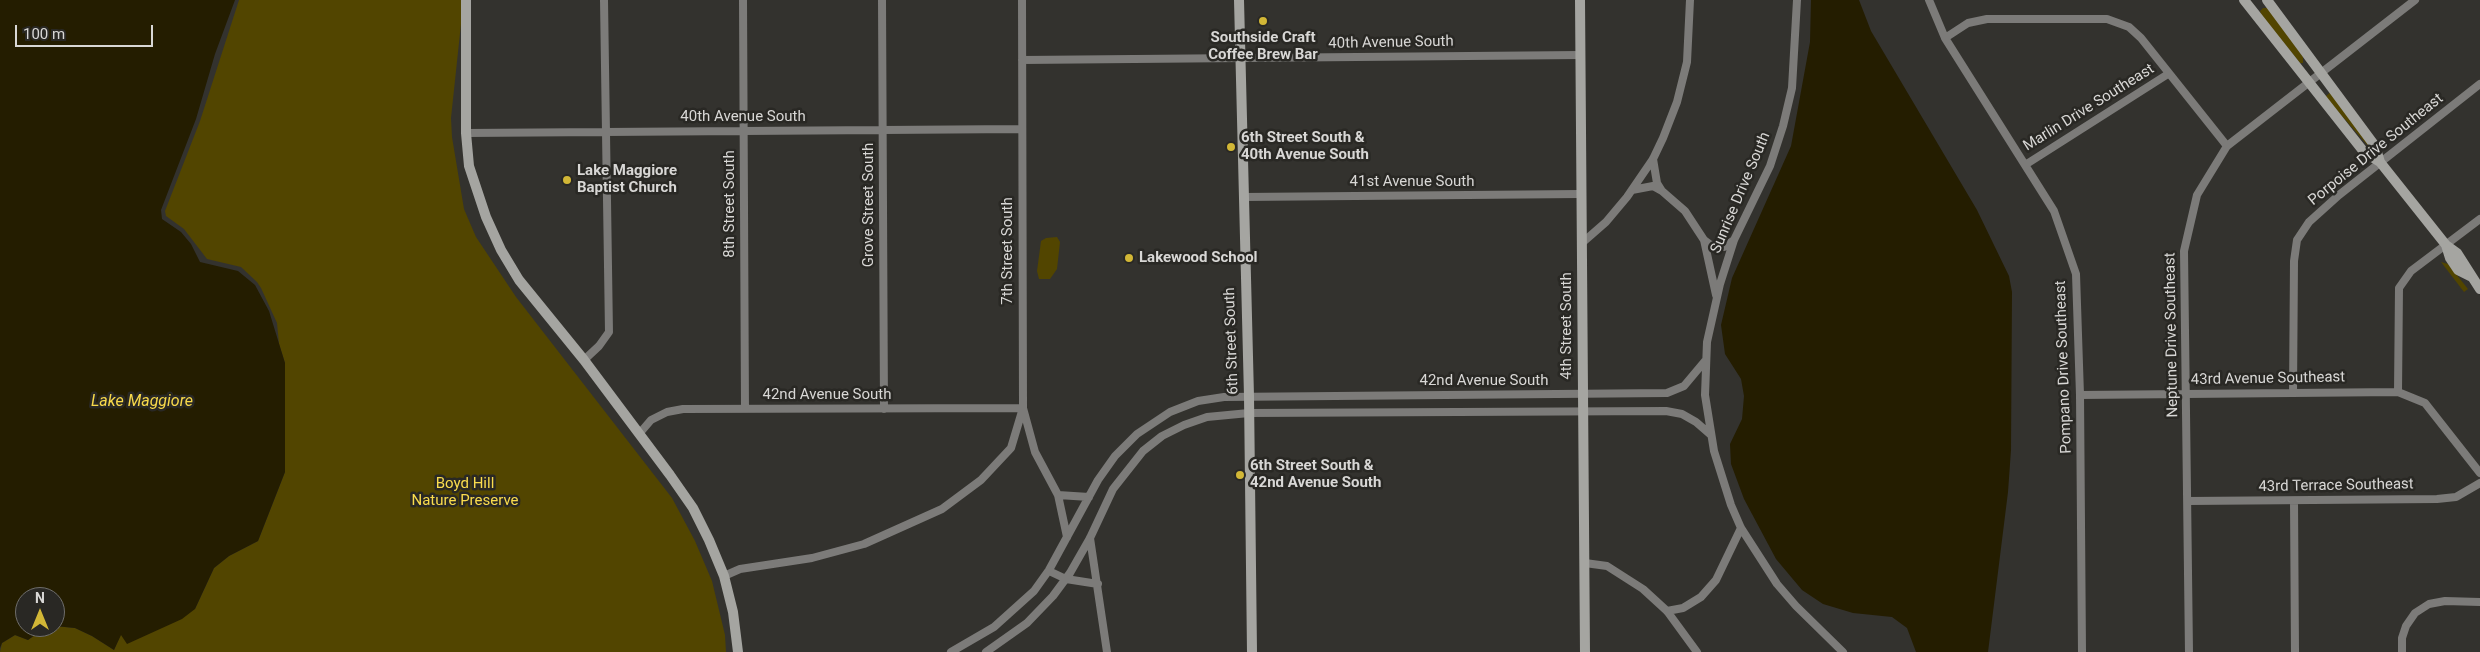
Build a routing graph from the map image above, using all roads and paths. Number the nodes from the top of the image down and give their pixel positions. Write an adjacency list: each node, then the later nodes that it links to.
1 (466, 0): 26 (street)
2 (604, 0): 25 (street)
3 (743, 0): 23 (street, 8th Street South)
4 (882, 0): 24 (street, Grove Street South)
5 (1022, 0): 17 (street, 7th Street South)
6 (1239, 0): 16 (street, 6th Street South)
7 (1580, 0): 15 (street, 4th Street South)
8 (1690, 0): 28 (street)
9 (1797, 0): 37 (street, Sunrise Drive South)
10 (1930, 0): 14 (street, Pompano Drive Southeast)
11 (2244, 0): 20 (street)
12 (2267, 0): 19 (street)
13 (2415, 0): 19 (street, Neptune Drive Southeast)
14 (1945, 38): 18 (street); 30 (street, Pompano Drive Southeast)
15 (1580, 55): 16 (street, 40th Avenue South); 33 (street, 4th Street South)
16 (1239, 58): 17 (street, 40th Avenue South); 34 (street, 6th Street South)
17 (1022, 60): 22 (street, 7th Street South)
18 (2168, 74): 27 (street); 30 (street, Marlin Drive Southeast)
19 (2322, 74): 20 (street, Neptune Drive Southeast); 29 (street)
20 (2310, 83): 27 (street, Neptune Drive Southeast); 29 (street)
21 (2480, 84): 29 (street, Porpoise Drive Southeast)
22 (1021, 129): 24 (street, 40th Avenue South); 51 (street, 7th Street South)
23 (744, 130): 24 (street, 40th Avenue South); 25 (street, 40th Avenue South); 52 (street, 8th Street South)
24 (883, 131): 53 (street, Grove Street South)
25 (605, 132): 26 (street, 40th Avenue South); 42 (street)
26 (466, 133): 42 (street)
27 (2227, 146): 47 (street, Neptune Drive Southeast)
28 (1653, 159): 31 (street); 32 (street)
29 (2380, 162): 39 (street); 45 (street, Porpoise Drive Southeast)
30 (2025, 165): 48 (street, Pompano Drive Southeast)
31 (1632, 190): 32 (street); 38 (street)
32 (1662, 191): 36 (street)
33 (1580, 194): 34 (street, 41st Avenue South); 38 (street, 4th Street South)
34 (1243, 197): 49 (street, 6th Street South)
35 (2480, 219): 39 (street)
36 (1704, 240): 37 (street); 41 (street)
37 (1734, 240): 41 (street, Sunrise Drive South)
38 (1582, 244): 46 (street, 4th Street South)
39 (2446, 245): 40 (street); 44 (street)
40 (2480, 289)
41 (1716, 298): 43 (street, Sunrise Drive South)
42 (584, 360): 57 (street)
43 (1705, 360): 46 (street, 42nd Avenue South); 58 (street, Sunrise Drive South)
44 (2398, 392): 45 (street, 43rd Avenue Southeast); 59 (street)
45 (2293, 393): 47 (street, 43rd Avenue Southeast)
46 (1583, 394): 50 (street, 42nd Avenue South); 54 (street, 4th Street South)
47 (2186, 394): 48 (street, 43rd Avenue Southeast); 63 (street, Neptune Drive Southeast)
48 (2080, 395): 83 (street, Pompano Drive Southeast)
49 (1249, 396): 50 (street, 42nd Avenue South); 55 (street, 6th Street South); 62 (street, 42nd Avenue South)
50 (1333, 396): 56 (street)
51 (1023, 408): 53 (street, 42nd Avenue South); 61 (street, 7th Street South); 70 (street)
52 (745, 409): 53 (street, 42nd Avenue South); 57 (street, 42nd Avenue South)
53 (884, 409)
54 (1583, 412): 56 (street, 42nd Avenue South); 58 (street, 42nd Avenue South); 68 (street, 4th Street South)
55 (1249, 413): 56 (street, 42nd Avenue South); 67 (street, 42nd Avenue South); 79 (street, 6th Street South)
56 (1333, 413)
57 (639, 434): 70 (street)
58 (1711, 435): 65 (street, Sunrise Drive South)
59 (2480, 473)
60 (2480, 483): 64 (street, 43rd Terrace Southeast)
61 (1058, 495): 62 (street); 66 (street, 7th Street South)
62 (1089, 496): 66 (street, 42nd Avenue South)
63 (2188, 501): 64 (street, 43rd Terrace Southeast); 84 (street, Neptune Drive Southeast)
64 (2294, 501): 85 (street)
65 (1741, 528): 74 (street); 82 (street, Sunrise Drive South)
66 (1067, 537): 69 (street, 42nd Avenue South)
67 (1090, 538): 71 (street, 42nd Avenue South); 72 (street)
68 (1585, 563): 74 (street); 80 (street, 4th Street South)
69 (1049, 571): 71 (street); 76 (street, 42nd Avenue South)
70 (724, 576): 75 (street)
71 (1066, 579): 72 (street); 77 (street, 42nd Avenue South)
72 (1098, 584): 78 (street)
73 (2480, 602): 86 (street)
74 (1667, 611): 81 (street)
75 (738, 652)
76 (951, 652)
77 (986, 652)
78 (1107, 652)
79 (1252, 652)
80 (1585, 652)
81 (1697, 652)
82 (1843, 652)
83 (2082, 652)
84 (2189, 652)
85 (2295, 652)
86 (2402, 652)

